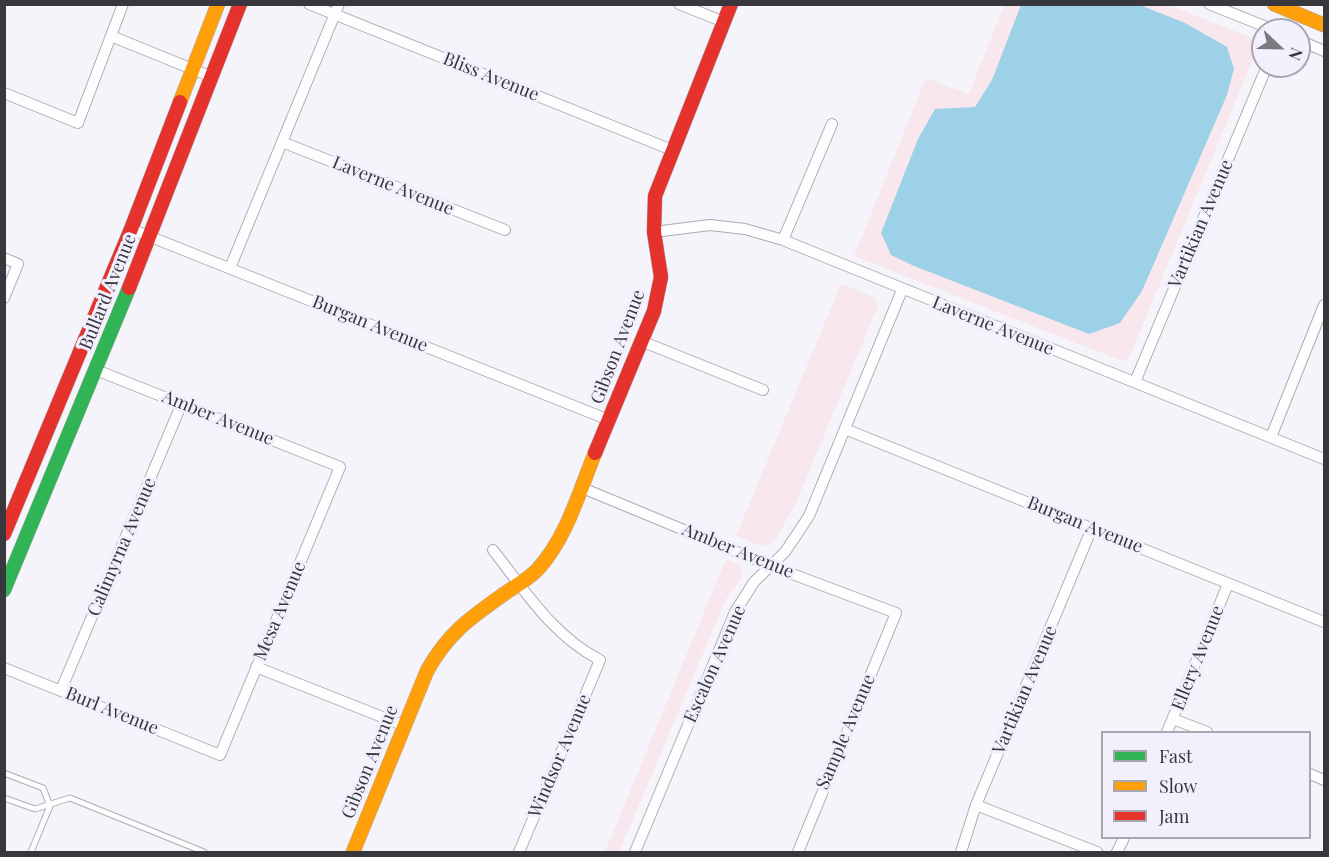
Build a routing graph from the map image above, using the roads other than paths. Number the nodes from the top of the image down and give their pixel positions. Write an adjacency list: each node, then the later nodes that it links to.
1 (123, 4): 13 (street)
2 (218, 4): 14 (main road, Bullard Avenue)
3 (240, 4): 15 (main road, Bullard Avenue)
4 (309, 4): 9 (street, Bliss Avenue)
5 (679, 4): 11 (street)
6 (731, 4): 11 (main road, Gibson Avenue)
7 (1209, 4): 10 (street)
8 (1274, 4): 12 (main road)
9 (337, 10): 19 (street); 20 (street, Bliss Avenue)
10 (1251, 21)
11 (723, 22): 20 (main road, Gibson Avenue)
12 (1324, 25)
13 (111, 36): 14 (street); 17 (street)
14 (193, 69): 15 (street); 21 (main road, Bullard Avenue)
15 (212, 77): 24 (main road, Bullard Avenue)
16 (1262, 78): 33 (street, Vartikian Avenue)
17 (4, 93)
18 (832, 124): 25 (street)
19 (282, 142): 22 (street, Laverne Avenue); 27 (street)
20 (672, 150): 23 (main road, Gibson Avenue)
21 (131, 229): 24 (street, Burgan Avenue); 43 (main road, Bullard Avenue)
22 (505, 230)
23 (654, 232): 25 (street, Laverne Avenue); 31 (main road, Gibson Avenue)
24 (150, 237): 27 (street, Burgan Avenue); 32 (main road, Bullard Avenue)
25 (783, 240): 28 (street, Laverne Avenue)
26 (4, 258): 29 (street)
27 (230, 268): 36 (street, Burgan Avenue)
28 (902, 290): 33 (street, Laverne Avenue); 37 (street, Escalon Avenue)
29 (4, 298)
30 (1324, 305): 38 (street)
31 (641, 342): 34 (street); 36 (main road, Gibson Avenue)
32 (96, 370): 35 (street, Amber Avenue); 48 (main road, Bullard Avenue)
33 (1136, 382): 38 (street, Laverne Avenue)
34 (763, 390)
35 (182, 403): 40 (street, Amber Avenue); 53 (street, Calimyrna Avenue)
36 (609, 420): 41 (main road, Gibson Avenue)
37 (845, 429): 42 (street, Burgan Avenue); 45 (street, Escalon Avenue)
38 (1271, 437): 39 (street, Laverne Avenue)
39 (1324, 459)
40 (340, 467): 51 (street, Mesa Avenue)
41 (580, 487): 45 (street, Amber Avenue); 46 (main road, Gibson Avenue)
42 (1092, 528): 47 (street, Burgan Avenue); 61 (street, Vartikian Avenue)
43 (4, 534)
44 (493, 550): 46 (street)
45 (771, 566): 49 (street, Amber Avenue); 67 (street, Escalon Avenue)
46 (520, 584): 55 (main road, Gibson Avenue); 66 (street, Windsor Avenue)
47 (1228, 584): 50 (street, Burgan Avenue); 54 (street, Ellery Avenue)
48 (4, 590)
49 (896, 613): 68 (street, Sample Avenue)
50 (1324, 622)
51 (256, 667): 55 (street); 58 (street, Mesa Avenue)
52 (4, 668): 53 (street, Burl Avenue)
53 (61, 690): 58 (street, Burl Avenue)
54 (1173, 719): 56 (street, Ellery Avenue); 57 (street)
55 (405, 726): 65 (main road, Gibson Avenue)
56 (1167, 731)
57 (1204, 731)
58 (220, 755)
59 (4, 773): 62 (lane)
60 (4, 798): 62 (lane)
61 (976, 805): 69 (street, Vartikian Avenue); 70 (street)
62 (50, 806): 63 (lane); 64 (lane)
63 (31, 852)
64 (204, 852)
65 (353, 852)
66 (519, 852)
67 (634, 852)
68 (798, 852)
69 (961, 852)
70 (1097, 852)

